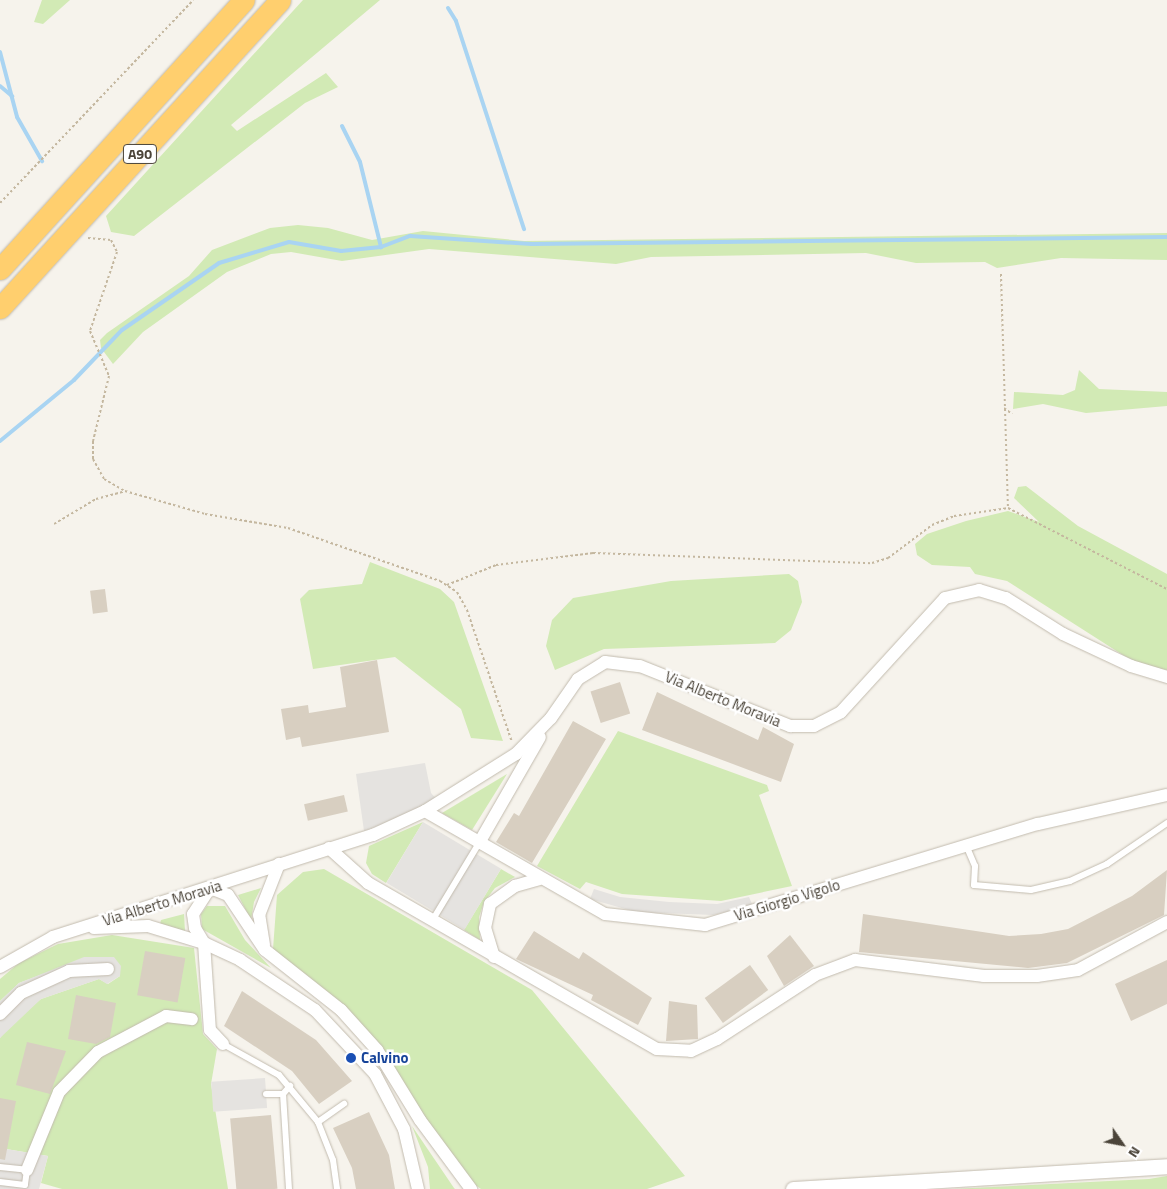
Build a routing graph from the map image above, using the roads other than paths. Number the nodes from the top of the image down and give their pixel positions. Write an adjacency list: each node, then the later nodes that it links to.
1 (244, 0): 3 (highway, A90)
2 (280, 0): 4 (highway, A90)
3 (0, 269)
4 (0, 308)
5 (1167, 677): 6 (street, Via Alberto Moravia)
6 (551, 718): 8 (street, Via Alberto Moravia); 10 (street)
7 (1167, 795): 11 (street, Via Giorgio Vigolo)
8 (425, 811): 10 (street, Via Giorgio Vigolo); 12 (street, Via Alberto Moravia)
9 (1167, 823): 11 (lane)
10 (479, 843): 14 (street, Via Giorgio Vigolo); 16 (lane)
11 (966, 845): 14 (street, Via Giorgio Vigolo)
12 (329, 848): 13 (street, Via Alberto Moravia); 16 (street)
13 (279, 864): 15 (street, Via Alberto Moravia); 20 (street)
14 (538, 878): 21 (street)
15 (210, 888): 18 (street, Via Alberto Moravia); 19 (street); 20 (street)
16 (432, 921): 21 (street)
17 (1167, 922): 21 (street)
18 (77, 929): 19 (street); 22 (street, Via Alberto Moravia)
19 (204, 943): 26 (street); 36 (street)
20 (265, 950): 37 (street)
21 (494, 957)
22 (0, 967)
23 (108, 969): 24 (street)
24 (0, 1014)
25 (192, 1019): 34 (street)
26 (223, 1044): 27 (lane)
27 (290, 1086): 29 (lane); 31 (lane)
28 (266, 1094): 29 (lane)
29 (283, 1094): 38 (lane)
30 (344, 1104): 31 (lane)
31 (318, 1122): 39 (lane)
32 (1167, 1166): 40 (street)
33 (0, 1167): 34 (lane)
34 (27, 1170): 35 (lane)
35 (0, 1182)
36 (418, 1188)
37 (472, 1188)
38 (289, 1189)
39 (337, 1189)
40 (793, 1189)

